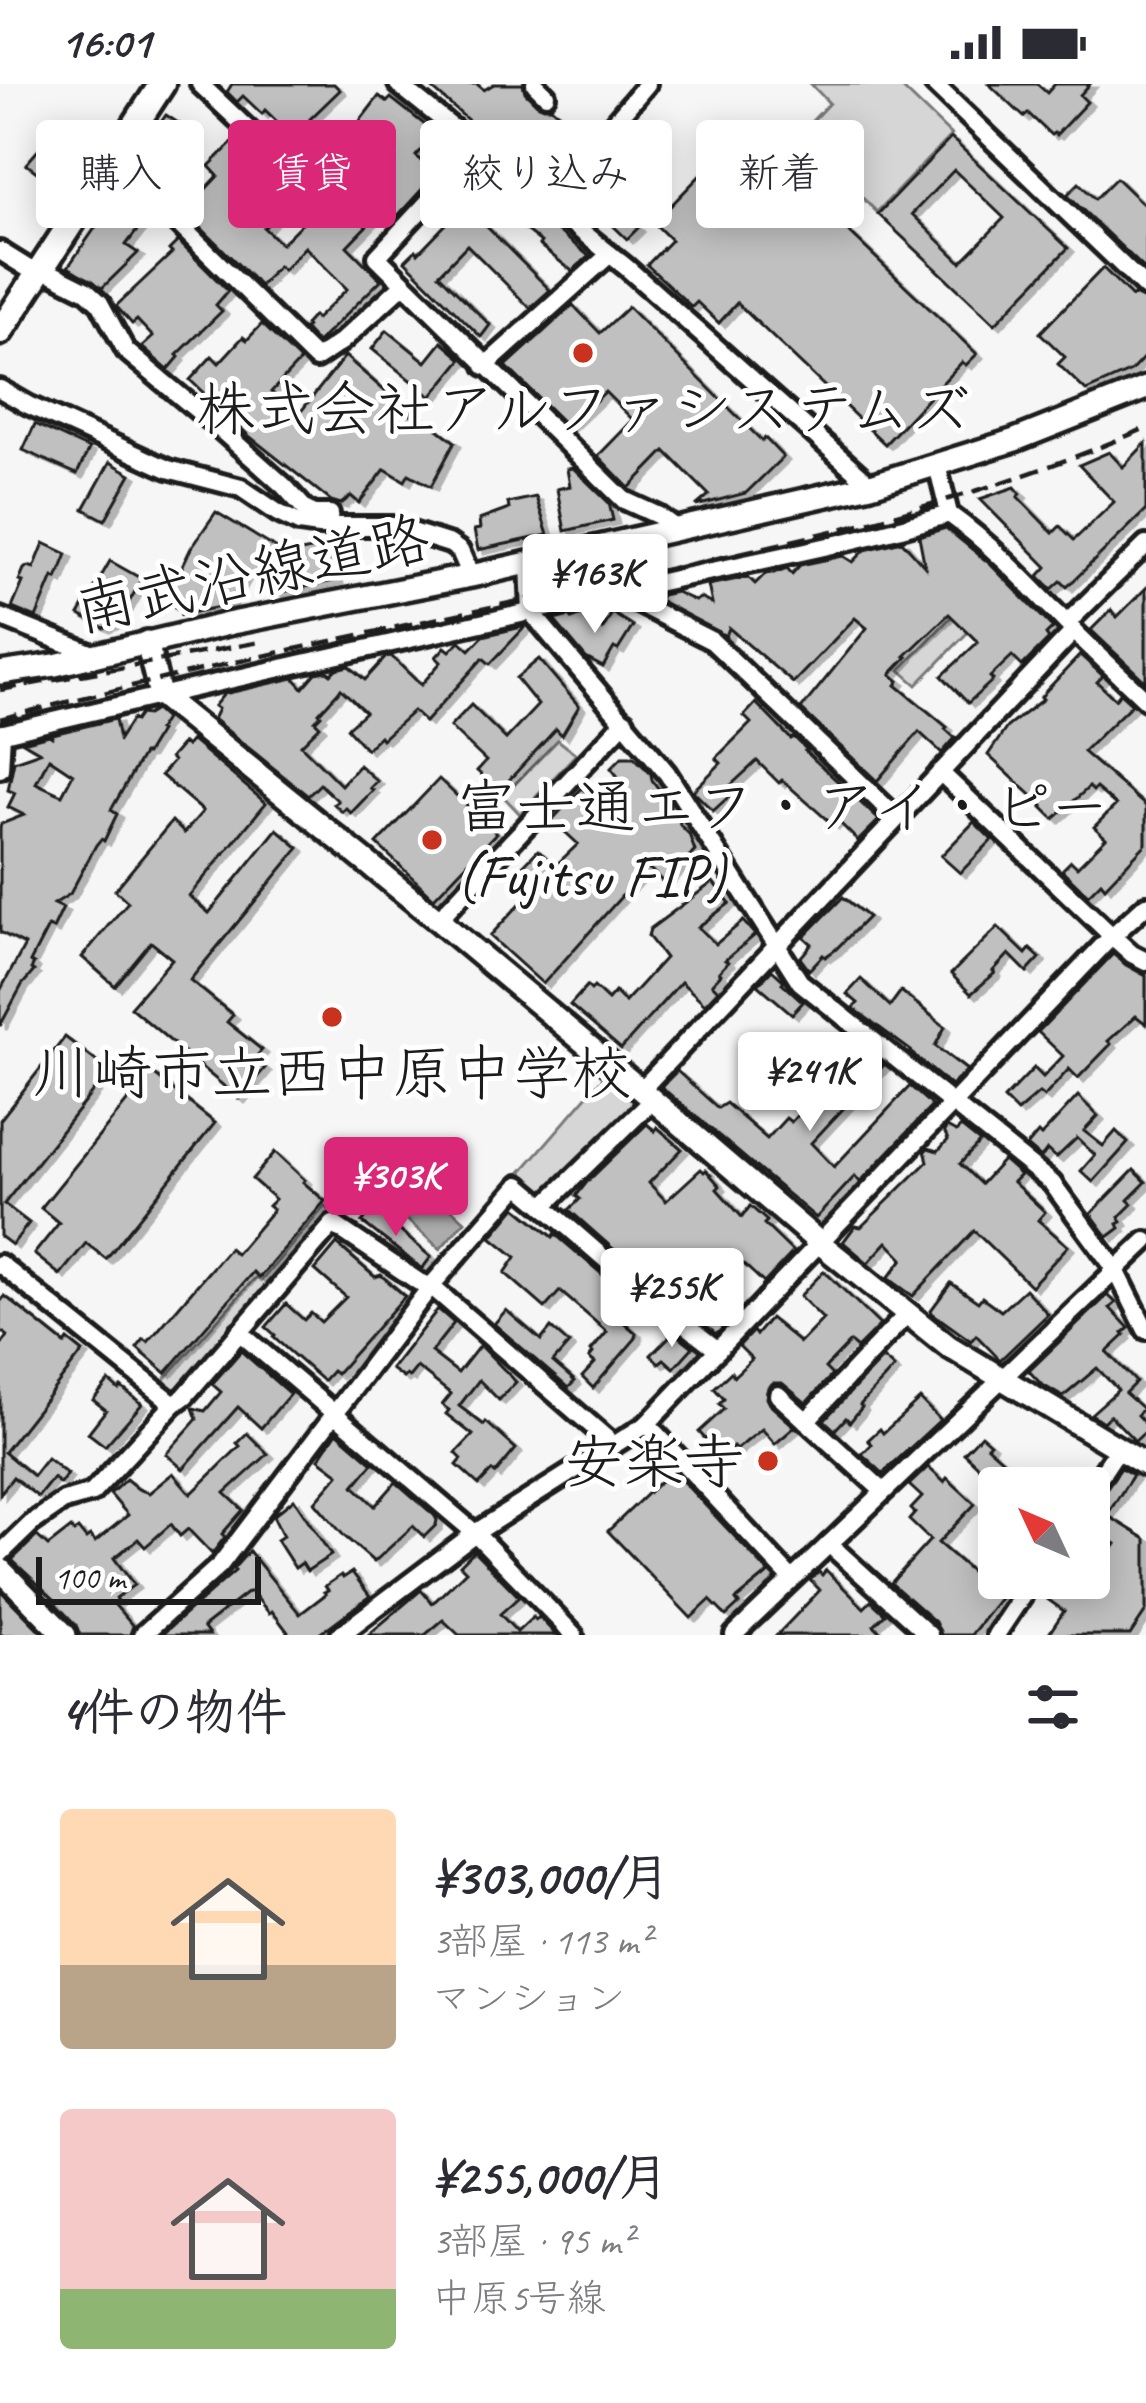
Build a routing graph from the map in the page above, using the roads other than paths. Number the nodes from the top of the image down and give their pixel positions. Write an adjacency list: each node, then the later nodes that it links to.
1 (162, 84): 6 (main road)
2 (200, 84): 7 (street)
3 (398, 84): 8 (street)
4 (647, 84): 9 (street)
5 (934, 84): 18 (street)
6 (139, 120)
7 (238, 120)
8 (443, 120)
9 (616, 120)
10 (420, 210): 17 (street)
11 (68, 228): 16 (main road)
12 (183, 228): 17 (street)
13 (579, 228): 15 (street)
14 (0, 251): 16 (street)
15 (610, 254): 20 (street); 24 (street)
16 (39, 271): 19 (main road); 26 (street)
17 (404, 284): 20 (street)
18 (1146, 288)
19 (0, 332)
20 (485, 366): 27 (street)
21 (1146, 388): 23 (street, 南武沿線道路)
22 (0, 389): 26 (street)
23 (937, 465): 24 (street, 南武沿線道路); 25 (street)
24 (871, 485): 27 (street, 南武沿線道路)
25 (949, 514): 31 (street); 34 (street)
26 (352, 524): 30 (street)
27 (678, 530): 29 (street, 南武沿線道路)
28 (1146, 545): 34 (street)
29 (529, 562): 30 (street, 南武沿線道路); 32 (street)
30 (471, 576): 35 (street, 南武沿線道路)
31 (616, 592): 32 (street); 44 (street)
32 (531, 612): 38 (street); 40 (street)
33 (0, 617): 36 (street)
34 (1070, 627): 39 (street); 43 (street)
35 (147, 642): 36 (street, 南武沿線道路); 38 (street)
36 (93, 654): 37 (street, 南武沿線道路)
37 (0, 673)
38 (160, 695): 41 (street); 46 (street)
39 (1146, 700)
40 (625, 722): 46 (street); 48 (street)
41 (1, 734): 42 (street)
42 (0, 769)
43 (940, 772): 44 (street); 47 (street)
44 (897, 818): 48 (street)
45 (1146, 905): 47 (street)
46 (437, 920): 50 (street)
47 (1112, 936): 49 (street); 51 (street)
48 (777, 945): 50 (street); 51 (street)
49 (1146, 961)
50 (647, 1095): 52 (street); 54 (street)
51 (954, 1102): 54 (street); 56 (street)
52 (544, 1207): 57 (street); 61 (street)
53 (1146, 1240): 56 (street)
54 (821, 1244): 58 (street); 61 (street)
55 (0, 1264): 64 (street)
56 (1116, 1270): 59 (street); 62 (street)
57 (431, 1286): 60 (street); 65 (street); 68 (street)
58 (908, 1313): 62 (street); 66 (street)
59 (1146, 1330)
60 (239, 1332): 64 (street); 65 (street)
61 (718, 1351): 67 (street)
62 (1002, 1379): 69 (street); 72 (street)
63 (778, 1395): 66 (street)
64 (174, 1404): 75 (street)
65 (334, 1415): 73 (street); 80 (street)
66 (806, 1421): 72 (street)
67 (647, 1424): 68 (street); 77 (street)
68 (613, 1444): 73 (street)
69 (1118, 1449): 70 (street); 71 (street)
70 (1146, 1465)
71 (1106, 1467)
72 (883, 1491): 74 (street)
73 (475, 1533): 81 (street); 82 (street)
74 (830, 1544): 77 (street); 84 (street)
75 (0, 1554)
76 (0, 1569): 79 (street)
77 (792, 1579): 83 (street)
78 (1020, 1599): 85 (street)
79 (65, 1635)
80 (142, 1635)
81 (340, 1635)
82 (574, 1635)
83 (734, 1635)
84 (929, 1635)
85 (996, 1635)

